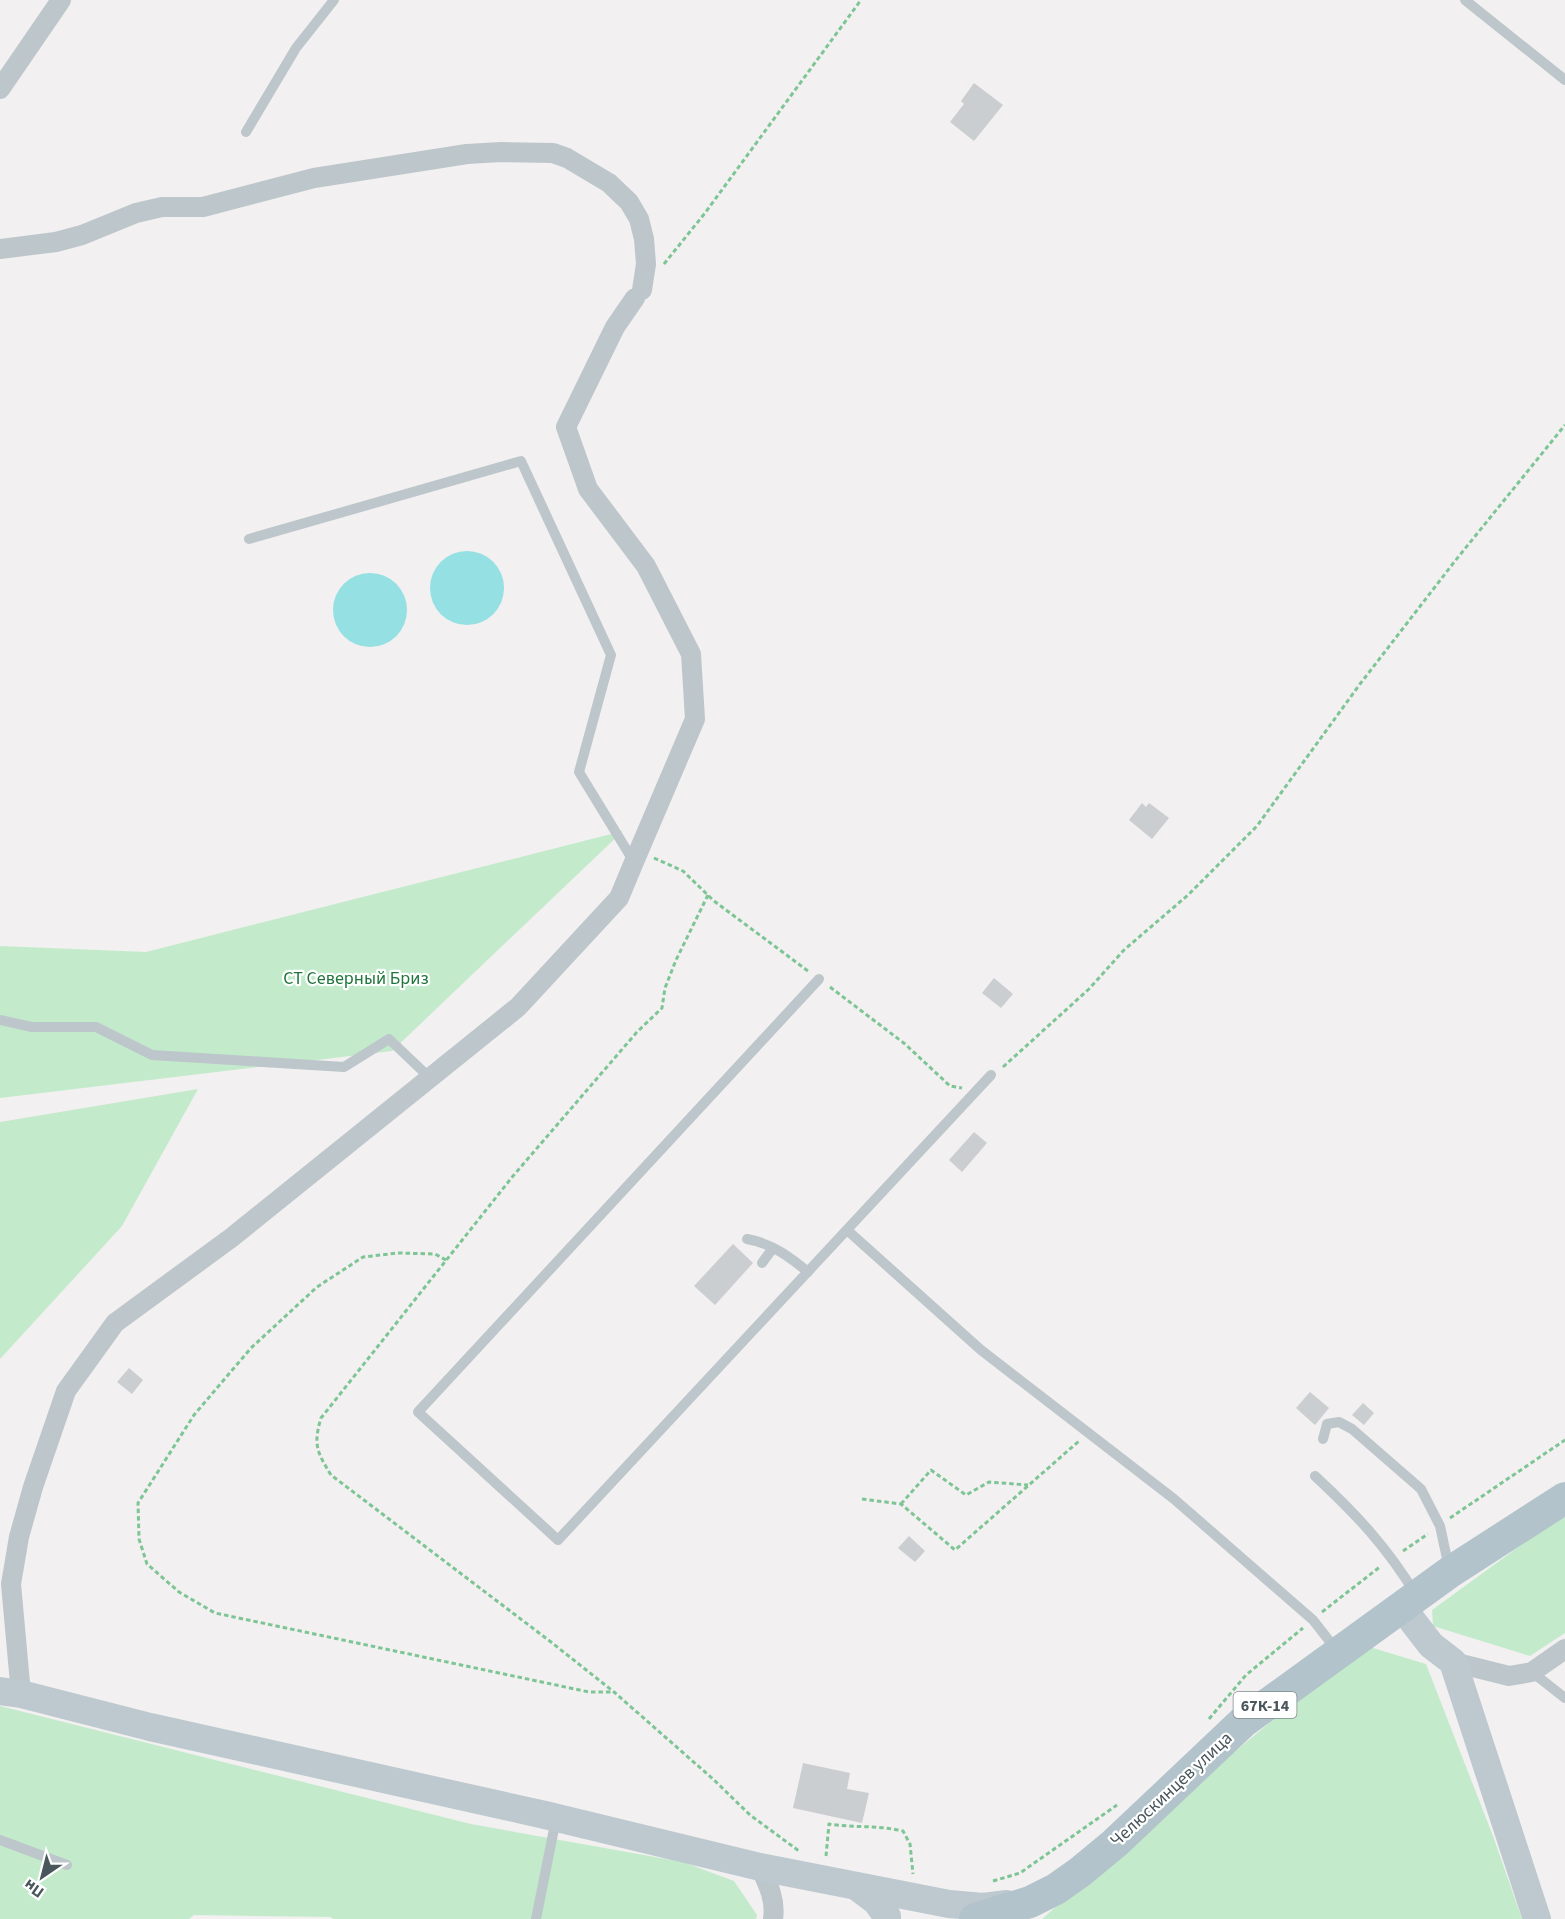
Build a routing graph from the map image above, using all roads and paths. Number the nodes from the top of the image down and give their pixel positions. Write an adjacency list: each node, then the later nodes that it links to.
1 (61, 0): 6 (street)
2 (334, 0): 7 (lane)
3 (861, 0): 9 (path)
4 (1465, 0): 5 (lane)
5 (1565, 80)
6 (0, 89)
7 (246, 132)
8 (0, 249): 9 (street)
9 (638, 294): 12 (street)
10 (1565, 425): 16 (path)
11 (249, 539): 12 (lane)
12 (637, 857): 13 (path); 17 (street)
13 (708, 895): 14 (path); 21 (path)
14 (819, 979): 16 (path); 23 (lane)
15 (0, 1020): 17 (lane)
16 (991, 1075): 18 (lane)
17 (430, 1078): 41 (street)
18 (847, 1230): 23 (lane); 24 (lane)
19 (747, 1239): 20 (lane)
20 (772, 1248): 22 (lane); 23 (lane)
21 (446, 1260): 42 (path); 42 (path)
22 (762, 1263)
23 (808, 1272)
24 (1088, 1434): 28 (path); 36 (lane)
25 (1323, 1439): 32 (lane)
26 (1565, 1440): 32 (path)
27 (1315, 1476): 33 (lane)
28 (1028, 1485): 31 (path); 31 (path)
29 (1565, 1498): 34 (main road, Челюскинцев улица / 67К-14)
30 (862, 1499): 31 (path)
31 (901, 1504)
32 (1440, 1526): 33 (path); 34 (lane)
33 (1392, 1558): 35 (lane); 36 (path)
34 (1449, 1572): 35 (main road, Челюскинцев улица / 67К-14)
35 (1408, 1600): 38 (main road, Челюскинцев улица / 67К-14); 39 (main road)
36 (1313, 1620): 38 (lane); 44 (path)
37 (1565, 1648): 40 (street)
38 (1338, 1652): 54 (main road, Челюскинцев улица / 67К-14)
39 (1453, 1662): 40 (street); 60 (main road)
40 (1532, 1672): 43 (lane)
41 (10, 1692): 46 (main road)
42 (614, 1692): 48 (path)
43 (1565, 1698)
44 (1203, 1725)
45 (1124, 1799): 52 (path)
46 (556, 1818): 50 (main road); 56 (lane)
47 (0, 1840): 49 (lane)
48 (801, 1851)
49 (67, 1865)
50 (760, 1867): 51 (main road); 57 (street)
51 (826, 1880): 53 (main road); 55 (path)
52 (987, 1883)
53 (856, 1886): 55 (main road); 58 (main road)
54 (1029, 1902): 55 (main road); 59 (main road, Челюскинцев улица / 67К-14)
55 (912, 1908)
56 (536, 1919)
57 (773, 1919)
58 (887, 1919)
59 (975, 1919)
60 (1537, 1919)

